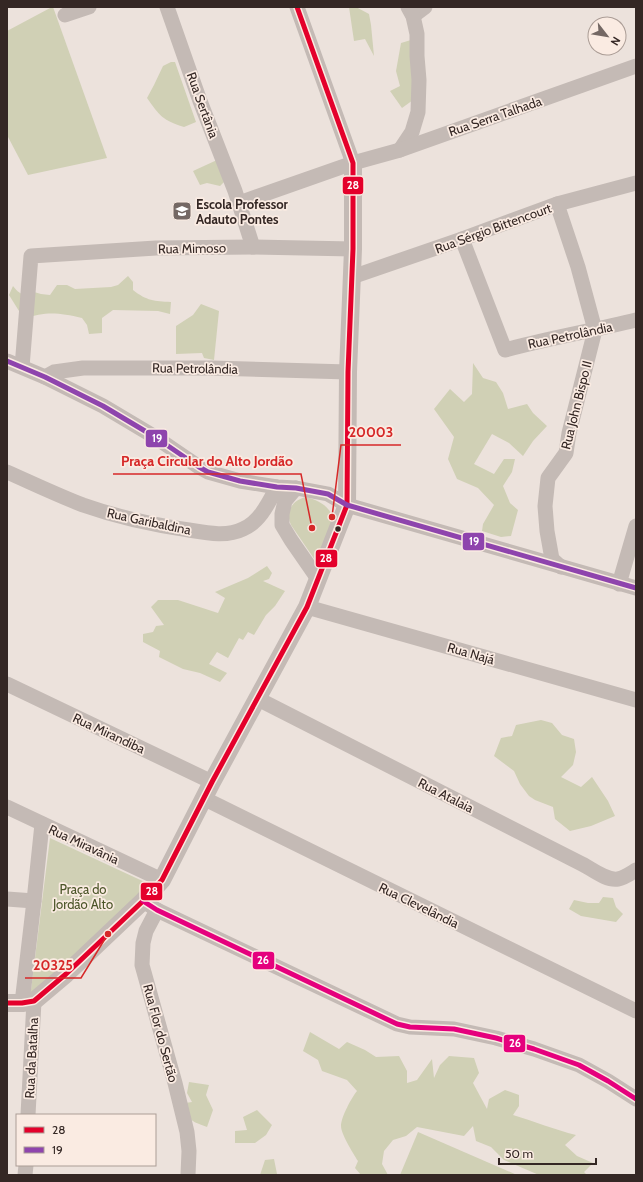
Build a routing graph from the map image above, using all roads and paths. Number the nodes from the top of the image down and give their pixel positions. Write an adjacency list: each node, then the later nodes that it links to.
1 (89, 7): 6 (street)
2 (167, 7): 11 (street, Rua Sertânia)
3 (297, 7): 9 (street)
4 (425, 7): 5 (street)
5 (411, 11): 8 (street)
6 (65, 15)
7 (636, 66): 8 (street, Rua Serra Talhada)
8 (400, 150): 9 (street, Rua Serra Talhada)
9 (353, 164): 11 (street); 15 (street)
10 (636, 183): 12 (street, Rua Sérgio Bittencourt)
11 (239, 203): 14 (street, Rua Sertânia)
12 (557, 204): 13 (street, Rua Sérgio Bittencourt); 18 (street)
13 (462, 239): 16 (street, Rua Sérgio Bittencourt); 18 (street, Rua Petrolândia)
14 (253, 247): 15 (street, Rua Mimoso); 20 (street, Rua Mimoso)
15 (353, 249): 16 (street)
16 (352, 277): 21 (street)
17 (636, 320): 18 (street, Rua Petrolândia)
18 (595, 330): 28 (street, Rua John Bispo II)
19 (7, 361): 20 (street)
20 (22, 367): 22 (street)
21 (348, 372): 22 (street, Rua Petrolândia); 26 (street)
22 (45, 377): 24 (street)
23 (7, 472): 24 (street, Rua Garibaldina)
24 (277, 487): 25 (street)
25 (296, 488): 26 (street); 29 (street)
26 (347, 505): 28 (street); 29 (street)
27 (636, 526): 30 (street)
28 (561, 567): 30 (street)
29 (318, 579): 32 (street)
30 (619, 584): 31 (street)
31 (636, 588)
32 (307, 607): 34 (street); 35 (street, Rua Najá)
33 (7, 684): 36 (street, Rua Mirandiba)
34 (258, 698): 36 (street); 40 (street, Rua Atalaia)
35 (636, 700)
36 (212, 782): 37 (street)
37 (203, 798): 41 (street); 46 (street, Rua Clevelândia)
38 (7, 807): 39 (street, Rua Miravânia)
39 (42, 824): 41 (street, Rua Miravânia); 43 (street, Rua da Batalha)
40 (636, 870)
41 (162, 880): 44 (street)
42 (7, 899): 43 (street)
43 (34, 901): 45 (street, Rua da Batalha)
44 (150, 906): 45 (street); 47 (street); 49 (street, Rua Flor do Sertão)
45 (21, 1002): 48 (street, Rua da Batalha)
46 (636, 1011)
47 (636, 1099)
48 (28, 1114)
49 (188, 1175)

